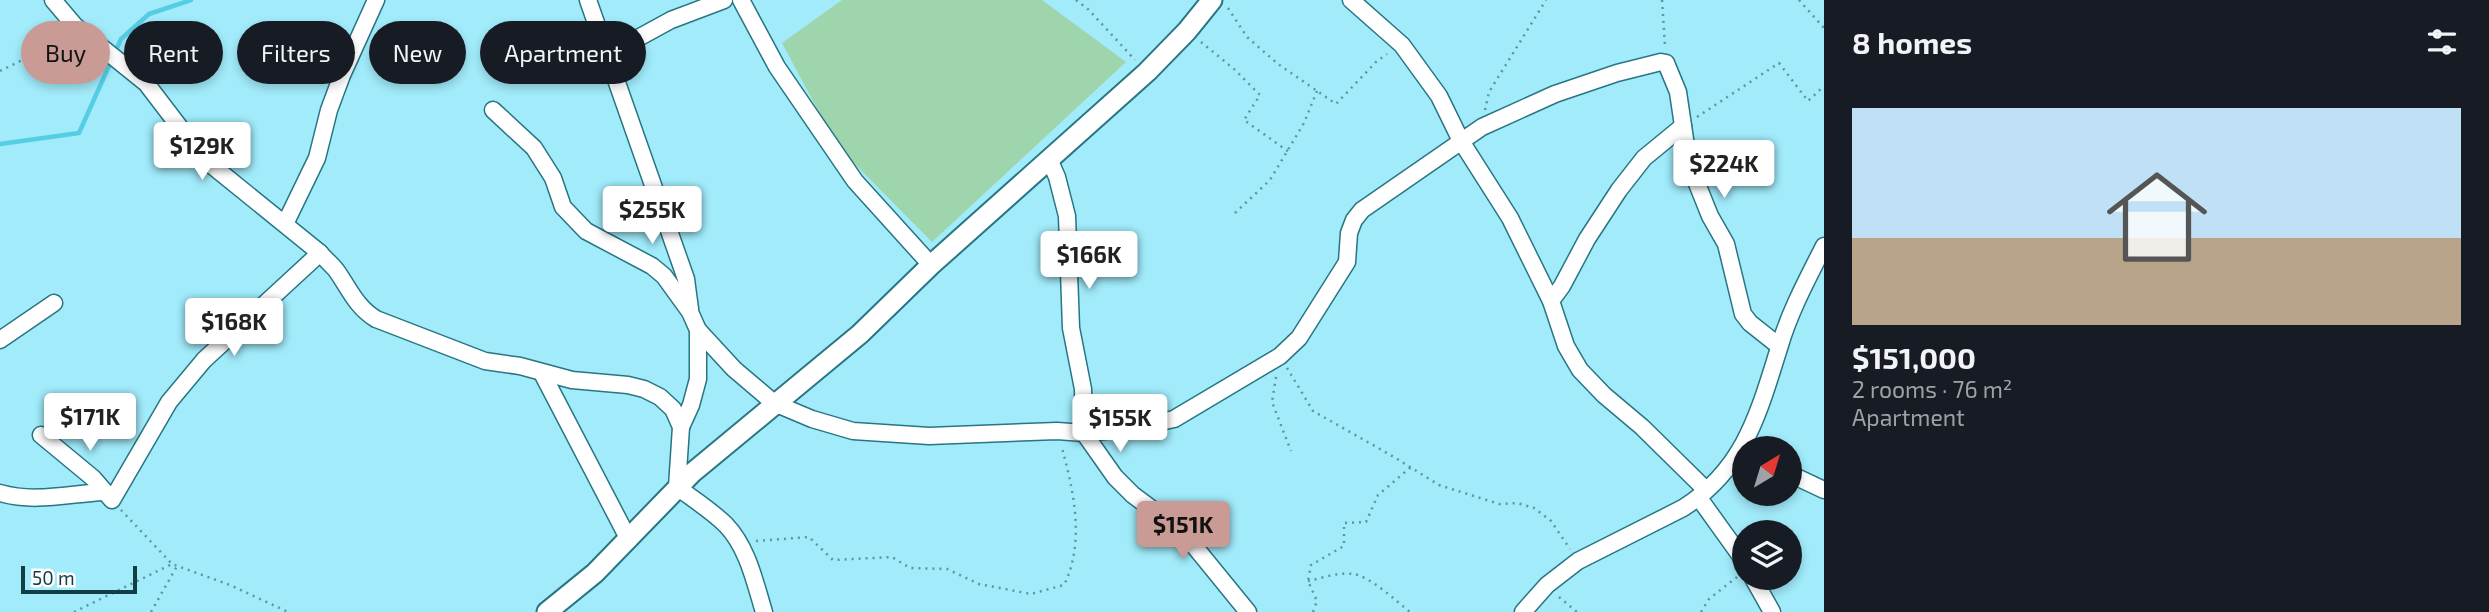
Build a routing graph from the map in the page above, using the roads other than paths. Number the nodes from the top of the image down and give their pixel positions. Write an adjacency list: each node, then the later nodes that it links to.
1 (52, 0): 17 (street)
2 (376, 0): 17 (street)
3 (588, 0): 10 (street)
4 (724, 0): 11 (street)
5 (741, 0): 20 (street)
6 (1351, 0): 9 (street)
7 (1363, 0): 9 (street)
8 (1219, 3): 16 (street)
9 (1371, 16): 15 (street)
10 (595, 21)
11 (646, 34)
12 (617, 84): 23 (street)
13 (493, 110): 23 (street)
14 (1683, 126): 15 (street); 21 (street); 26 (street)
15 (1461, 141): 21 (street); 30 (street)
16 (1049, 159): 20 (street); 30 (street)
17 (285, 224): 19 (street)
18 (1824, 247): 26 (street)
19 (320, 253): 27 (street); 39 (street)
20 (931, 264): 28 (street)
21 (1551, 302): 38 (street)
22 (54, 303): 25 (street)
23 (690, 312): 24 (street)
24 (698, 330): 28 (street); 29 (street)
25 (0, 340)
26 (1779, 346): 32 (street)
27 (542, 373): 29 (street); 40 (street)
28 (774, 403): 30 (street); 35 (street)
29 (681, 427): 35 (street)
30 (1084, 433): 45 (street)
31 (41, 435): 39 (street)
32 (1749, 436)
33 (1732, 461): 38 (street)
34 (1802, 480): 36 (street)
35 (677, 487): 40 (street); 44 (street)
36 (1824, 490)
37 (0, 493): 39 (street)
38 (1703, 494): 41 (street); 46 (street)
39 (107, 496)
40 (629, 540): 43 (street)
41 (1732, 541)
42 (1760, 590): 47 (street)
43 (547, 612)
44 (764, 612)
45 (1248, 612)
46 (1523, 612)
47 (1772, 612)

